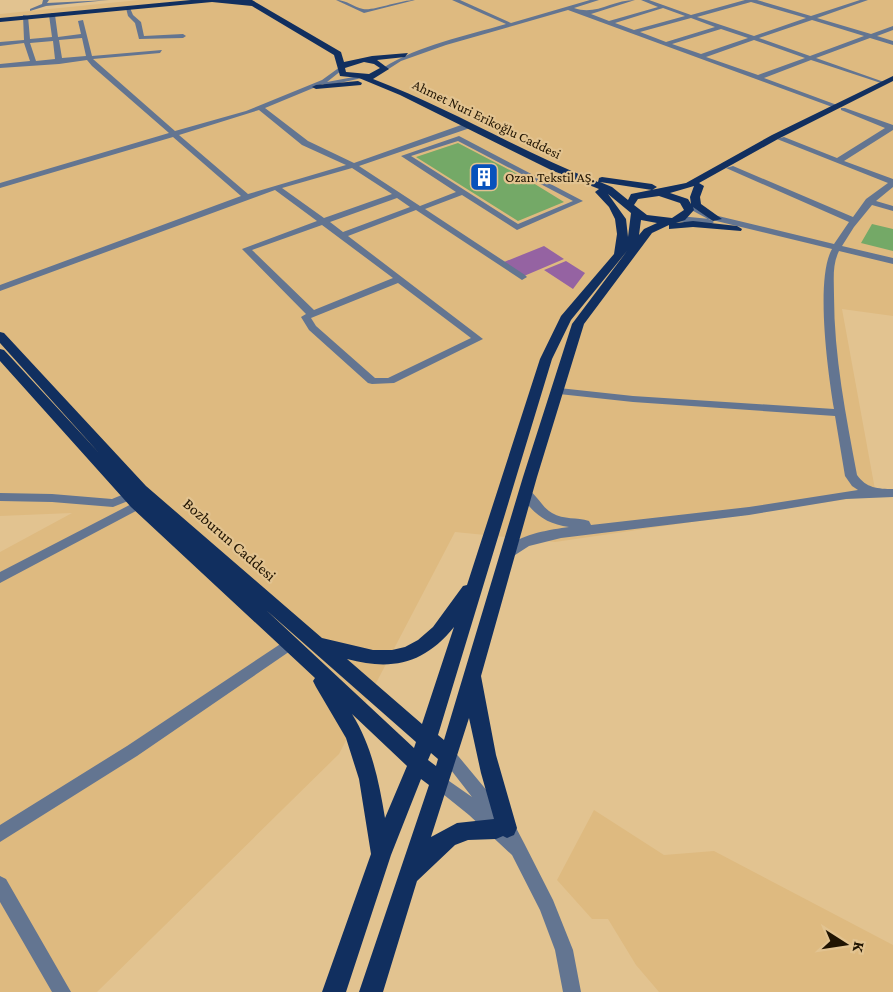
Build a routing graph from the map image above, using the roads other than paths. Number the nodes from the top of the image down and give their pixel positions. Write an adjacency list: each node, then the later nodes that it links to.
1 (106, 0): 17 (street)
2 (132, 0): 26 (main road)
3 (149, 0): 29 (main road)
4 (187, 0): 30 (main road)
5 (212, 0): 15 (main road); 16 (main road)
6 (339, 0): 20 (street)
7 (369, 0): 20 (street)
8 (412, 0): 20 (street)
9 (454, 0): 34 (street)
10 (596, 0): 22 (street)
11 (632, 0): 27 (street)
12 (644, 0): 21 (street)
13 (751, 0): 28 (street); 31 (street)
14 (865, 0): 31 (street)
15 (203, 1): 23 (main road)
16 (252, 1): 19 (main road); 47 (main road)
17 (71, 2): 18 (street)
18 (46, 3): 24 (street); 26 (street)
19 (266, 3): 49 (main road)
20 (381, 7)
21 (662, 7): 28 (street); 33 (street)
22 (569, 8): 27 (street); 34 (street)
23 (128, 9): 25 (main road); 39 (street)
24 (32, 10): 26 (main road); 29 (main road)
25 (106, 10): 26 (main road); 32 (street)
26 (57, 12): 30 (main road); 32 (street); 42 (street)
27 (585, 14): 33 (street)
28 (691, 16): 35 (street); 37 (street)
29 (0, 17): 30 (main road)
30 (25, 17): 43 (street)
31 (809, 18): 40 (street); 41 (street)
32 (81, 21): 38 (street)
33 (608, 23): 37 (street)
34 (512, 25): 50 (street)
35 (721, 27): 41 (street); 46 (street)
36 (893, 28): 40 (street)
37 (634, 33): 46 (street)
38 (83, 36): 42 (street); 53 (street)
39 (183, 36)
40 (871, 36): 44 (street); 52 (street)
41 (753, 38): 51 (street); 52 (street)
42 (56, 39): 43 (street); 55 (street)
43 (27, 42): 45 (street); 56 (street)
44 (893, 43)
45 (0, 44)
46 (665, 44): 51 (street)
47 (327, 47): 58 (main road); 65 (main road)
48 (160, 51): 53 (street)
49 (341, 51): 50 (main road); 54 (main road)
50 (405, 57): 54 (street); 59 (street); 67 (main road)
51 (699, 57): 61 (street)
52 (811, 59): 61 (street); 63 (street)
53 (90, 60): 55 (street); 72 (street)
54 (367, 61): 58 (main road); 59 (main road)
55 (59, 62): 56 (street)
56 (34, 64): 57 (street)
57 (0, 66)
58 (341, 68): 60 (main road, Ahmet Nuri Erikoğlu Caddesi); 65 (street)
59 (385, 70): 60 (main road); 67 (main road, Ahmet Nuri Erikoğlu Caddesi)
60 (361, 78): 66 (street); 67 (main road, Ahmet Nuri Erikoğlu Caddesi)
61 (757, 78): 69 (street)
62 (893, 78): 63 (main road)
63 (882, 83): 69 (main road)
64 (893, 85): 69 (main road)
65 (306, 87): 68 (street)
66 (316, 87): 67 (main road); 68 (street)
67 (400, 89): 70 (main road, Ahmet Nuri Erikoğlu Caddesi); 81 (main road, Ahmet Nuri Erikoğlu Caddesi)
68 (260, 107): 72 (street); 77 (street)
69 (839, 107): 71 (street); 73 (main road); 79 (main road)
70 (467, 126): 74 (street); 80 (main road, Ahmet Nuri Erikoğlu Caddesi)
71 (892, 128): 76 (street)
72 (175, 135): 83 (street); 89 (street)
73 (781, 139): 76 (street); 78 (main road)
74 (396, 151): 75 (street); 77 (street)
75 (405, 156): 87 (street); 87 (street)
76 (838, 161): 82 (street)
77 (353, 165): 85 (street); 88 (street)
78 (730, 168): 84 (main road); 97 (street)
79 (704, 175): 81 (main road); 86 (main road)
80 (581, 179): 93 (main road, Ahmet Nuri Erikoğlu Caddesi); 103 (main road)
81 (597, 179): 86 (main road, Ahmet Nuri Erikoğlu Caddesi)
82 (893, 182): 90 (street)
83 (0, 186)
84 (699, 186): 91 (main road); 95 (main road)
85 (276, 187): 89 (street); 98 (street)
86 (655, 192): 91 (main road); 93 (main road)
87 (461, 193): 92 (street)
88 (398, 195): 92 (street); 98 (street)
89 (247, 197): 107 (street)
90 (869, 201): 94 (street); 97 (street)
91 (687, 205): 95 (street); 96 (main road)
92 (418, 208): 100 (street); 105 (street)
93 (632, 209): 96 (main road); 103 (main road)
94 (893, 209)
95 (717, 219): 102 (street)
96 (674, 220): 99 (street); 101 (main road)
97 (855, 221): 102 (street)
98 (322, 222): 100 (street); 108 (street)
99 (737, 229): 101 (main road); 102 (street)
100 (342, 235): 106 (street)
101 (636, 250): 111 (main road)
102 (837, 250): 104 (street); 112 (street)
103 (615, 257): 122 (main road)
104 (893, 261)
105 (522, 277)
106 (399, 279): 108 (street); 108 (street)
107 (0, 288)
108 (311, 313)
109 (0, 336): 119 (main road, Bozburun Caddesi)
110 (0, 353): 119 (main road, Bozburun Caddesi)
111 (559, 391): 112 (street); 114 (main road)
112 (840, 413): 113 (street)
113 (851, 476): 116 (street); 118 (street)
114 (525, 492): 120 (street); 121 (main road)
115 (893, 492): 116 (street)
116 (872, 493): 118 (street)
117 (0, 497): 119 (street)
118 (827, 498): 120 (street)
119 (139, 500): 123 (street); 124 (main road, Bozburun Caddesi); 125 (main road, Bozburun Caddesi)
120 (616, 526): 121 (street)
121 (507, 554): 126 (main road)
122 (480, 574): 125 (main road); 127 (main road)
123 (0, 578)
124 (291, 644): 125 (main road, Bozburun Caddesi); 132 (street)
125 (313, 652): 127 (main road, Bozburun Caddesi); 129 (main road, Bozburun Caddesi); 133 (main road)
126 (474, 670): 128 (main road); 131 (main road)
127 (428, 739): 128 (main road, Bozburun Caddesi); 129 (main road)
128 (449, 756): 130 (main road); 131 (street)
129 (418, 764): 130 (main road, Bozburun Caddesi); 133 (main road)
130 (439, 781): 131 (street); 134 (main road)
131 (501, 828): 134 (main road); 139 (street)
132 (0, 834)
133 (381, 855): 137 (main road)
134 (406, 879): 138 (main road)
135 (0, 885): 136 (street)
136 (62, 992)
137 (334, 992)
138 (371, 992)
139 (572, 992)

